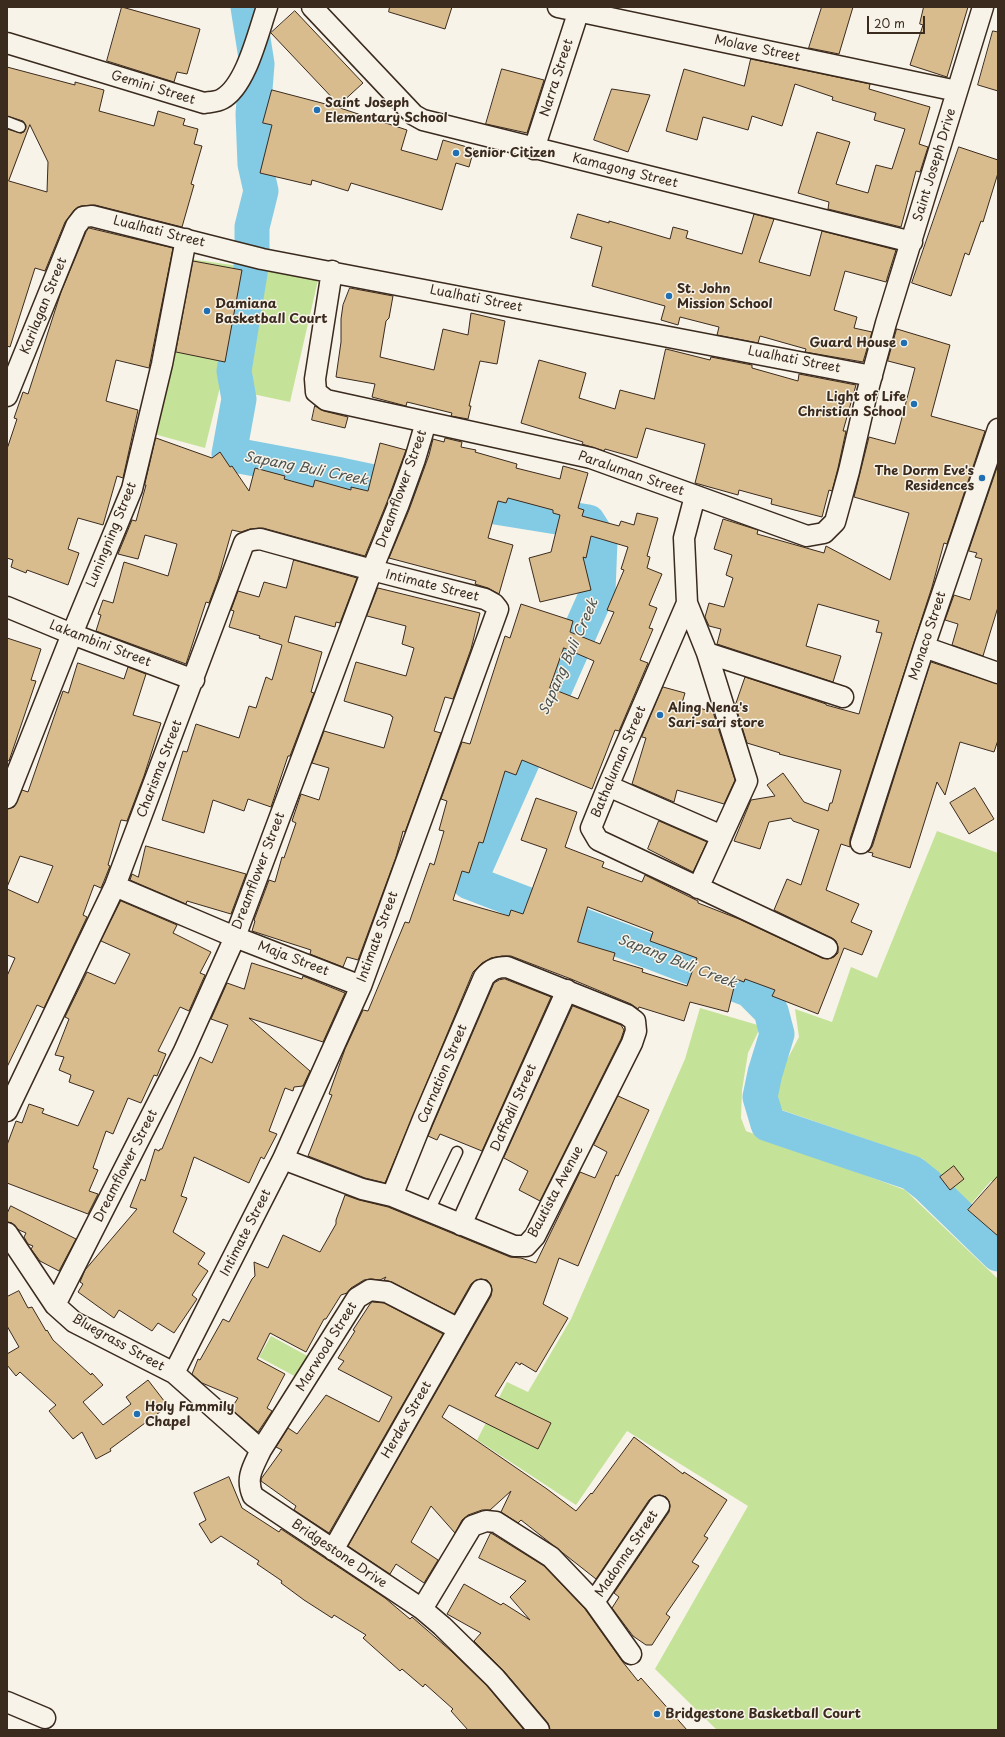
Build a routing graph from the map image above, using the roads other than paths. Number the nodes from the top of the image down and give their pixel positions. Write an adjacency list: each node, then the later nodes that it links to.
1 (267, 7): 6 (street, Gemini Street)
2 (312, 7): 10 (street, Kamagong Street)
3 (558, 7): 5 (street, Molave Street)
4 (983, 7): 7 (street, Saint Joseph Drive)
5 (579, 9): 7 (street, Molave Street); 10 (street, Narra Street)
6 (7, 43)
7 (957, 91): 13 (street, Saint Joseph Drive)
8 (7, 122): 9 (lane)
9 (20, 127)
10 (534, 149): 13 (street, Kamagong Street)
11 (82, 217): 12 (street, Lualhati Street); 17 (street, Karilagan Street)
12 (186, 239): 14 (street, Lualhati Street); 24 (street, Luningning Street)
13 (912, 242): 15 (street, Saint Joseph Drive)
14 (332, 271): 16 (street, Lualhati Street); 18 (street, Paraluman Street)
15 (886, 323): 16 (street, Paraluman Street)
16 (872, 376): 20 (street, Paraluman Street)
17 (7, 396)
18 (426, 422): 20 (street, Paraluman Street); 21 (street, Dreamflower Street)
19 (998, 429): 25 (street, Monaco Street)
20 (695, 496): 22 (street, Bathaluman Street)
21 (372, 570): 28 (street, Charisma Street); 36 (street, Dreamflower Street); 38 (street, Intimate Street)
22 (687, 603): 26 (street, Bathaluman Street); 30 (street, Bathaluman Street)
23 (7, 607): 24 (street, Lakambini Street)
24 (72, 634): 28 (street, Lakambini Street); 31 (street, Luningning Street)
25 (924, 647): 27 (street); 33 (street, Monaco Street)
26 (706, 653): 29 (street); 32 (street, Bathaluman Street)
27 (998, 673)
28 (194, 680): 34 (street, Charisma Street)
29 (843, 697)
30 (608, 786): 32 (street); 35 (street, Bathaluman Street)
31 (7, 798)
32 (722, 836): 35 (street, Bathaluman Street)
33 (861, 843)
34 (115, 886): 36 (street, Maja Street); 40 (street, Charisma Street)
35 (698, 888): 37 (street, Bathaluman Street)
36 (235, 937): 38 (street, Maja Street); 48 (street, Dreamflower Street)
37 (827, 948)
38 (361, 986): 42 (street, Intimate Street)
39 (568, 990): 43 (street, Carnation Street); 45 (street, Daffodil Street); 45 (street, Bautista Avenue)
40 (7, 1111)
41 (457, 1152): 44 (lane)
42 (283, 1159): 43 (street, Bautista Avenue); 50 (street, Intimate Street)
43 (392, 1196): 44 (street, Bautista Avenue)
44 (429, 1211): 45 (street, Bautista Avenue)
45 (461, 1225)
46 (7, 1233): 48 (street, Bluegrass Street)
47 (481, 1290): 49 (street, Herdex Street)
48 (55, 1305): 50 (street, Bluegrass Street)
49 (459, 1329): 51 (street, Marwood Street); 53 (street, Herdex Street)
50 (174, 1374): 51 (street)
51 (261, 1450): 53 (street, Bridgestone Drive)
52 (659, 1506): 54 (street, Madonna Street)
53 (333, 1550): 55 (street, Bridgestone Drive)
54 (594, 1602): 55 (street); 56 (street)
55 (422, 1609): 59 (street, Bridgestone Drive)
56 (631, 1654)
57 (7, 1702): 58 (street)
58 (44, 1718)
59 (539, 1730)

